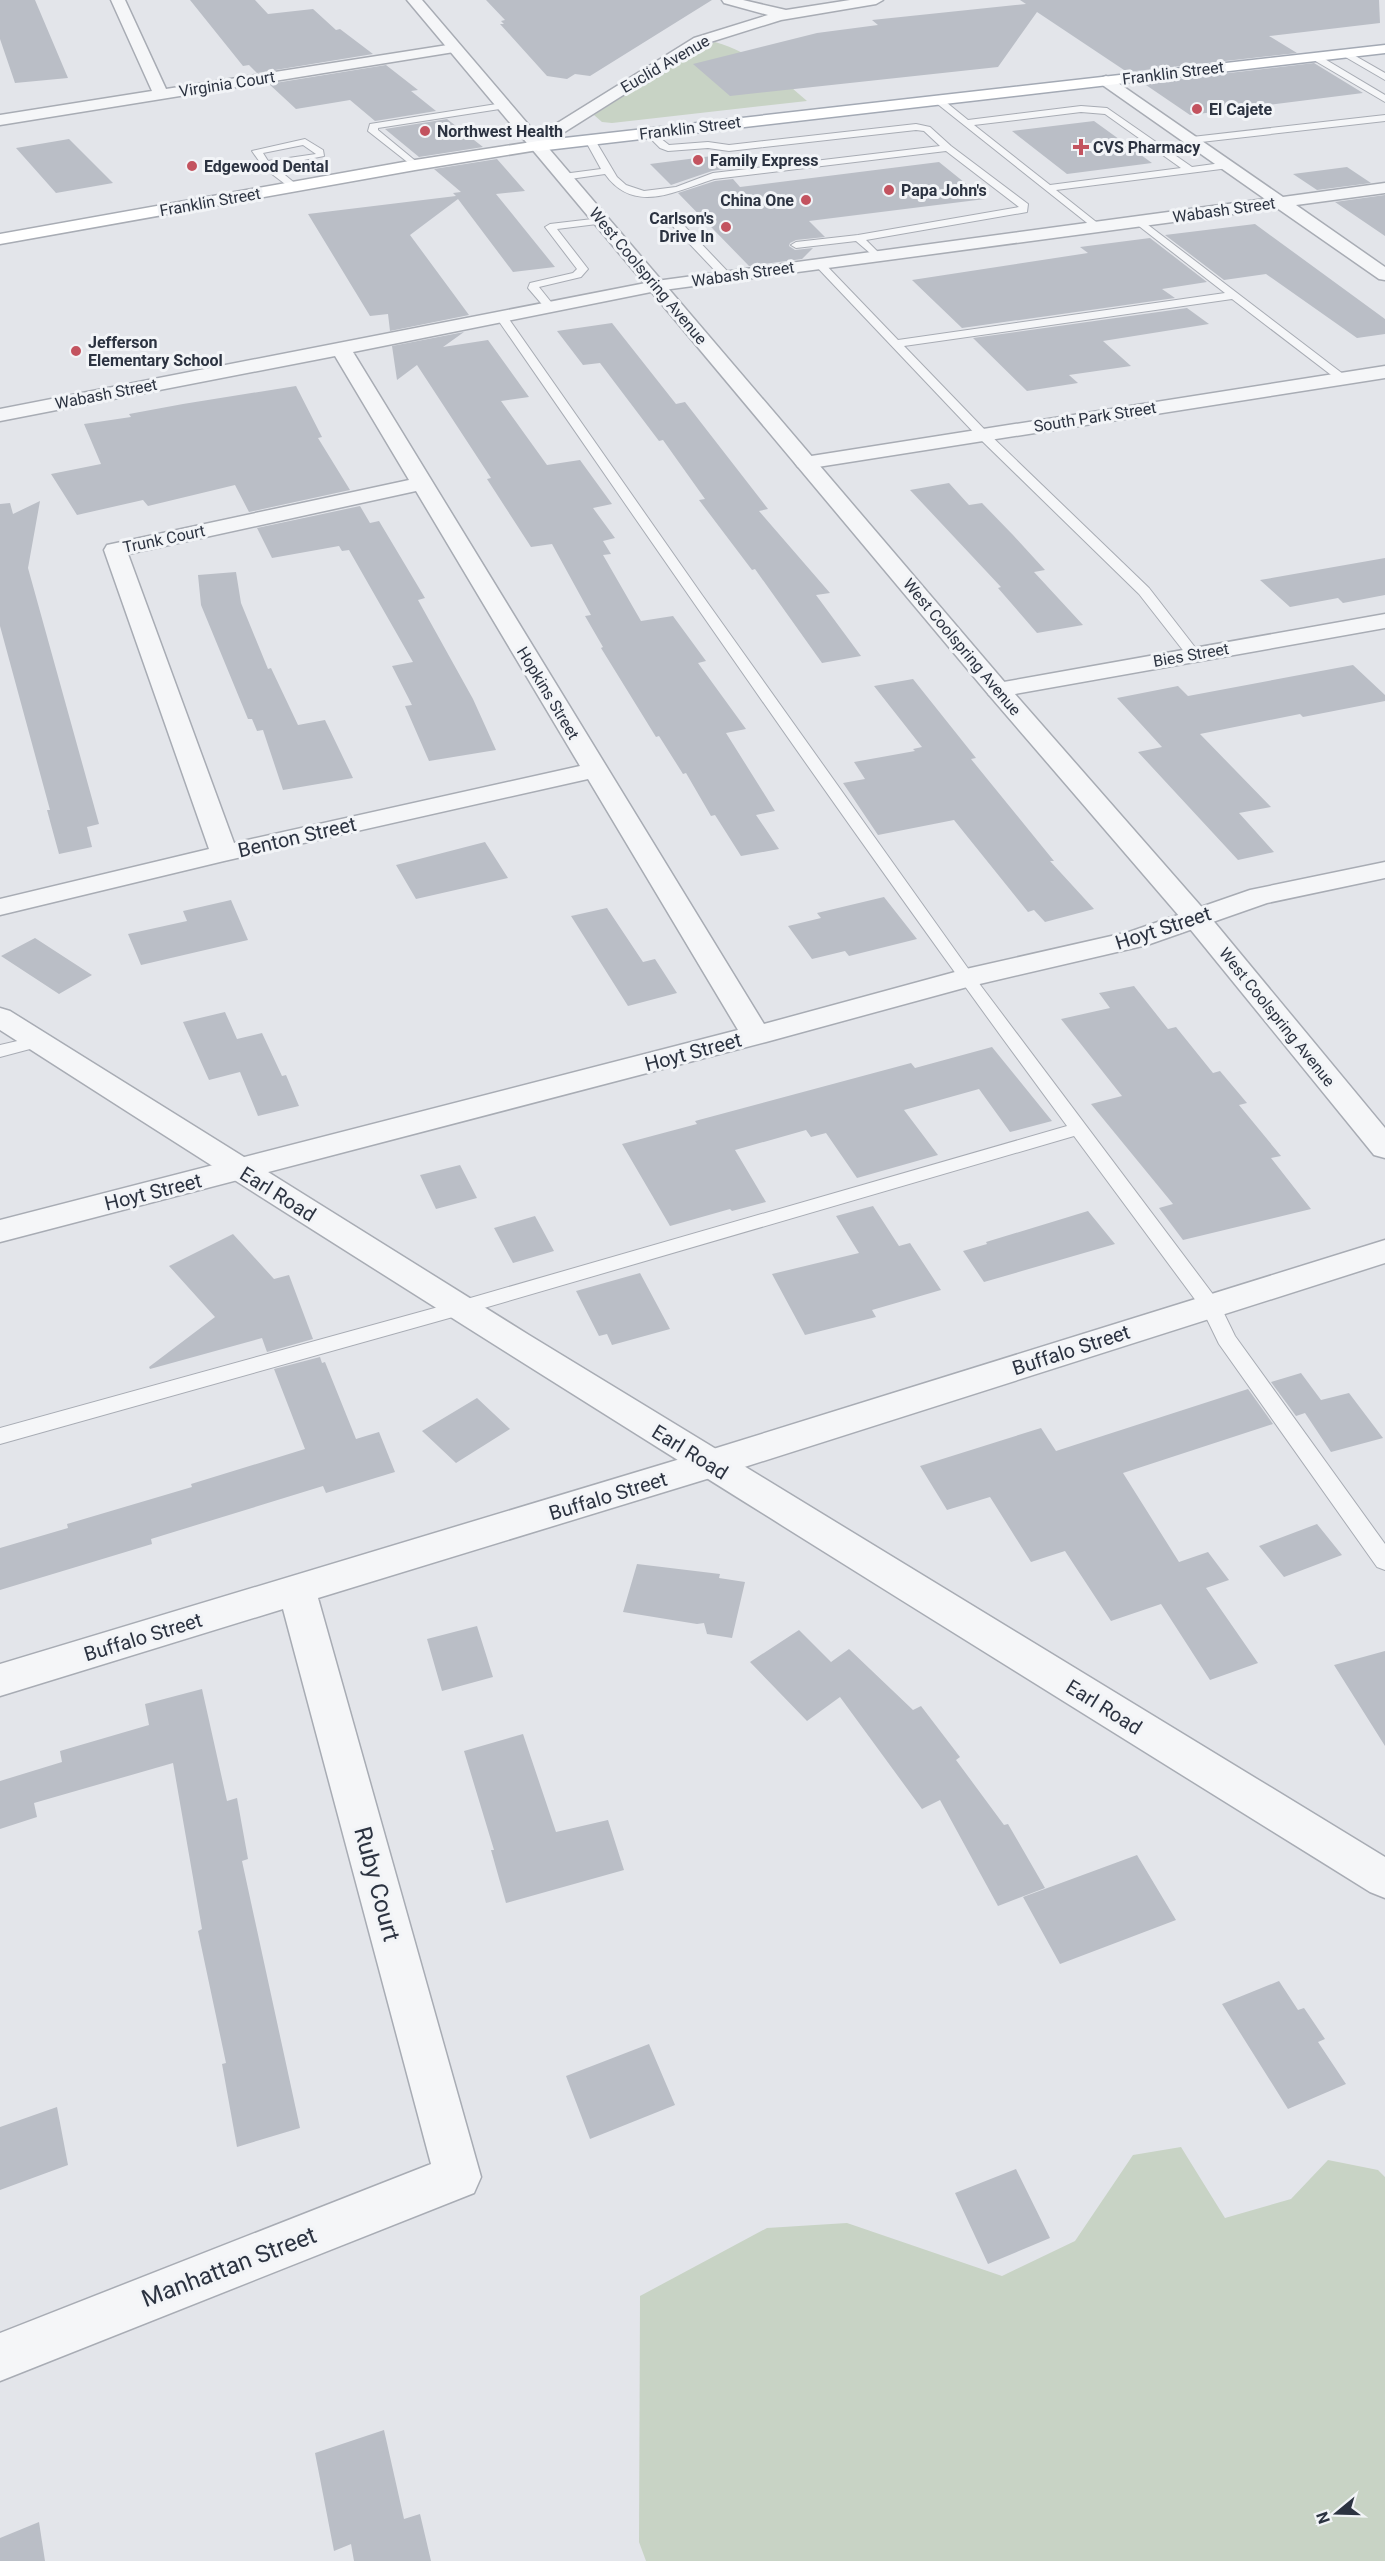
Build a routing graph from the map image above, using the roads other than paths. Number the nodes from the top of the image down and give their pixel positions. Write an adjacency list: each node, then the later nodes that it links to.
1 (118, 0): 13 (street)
2 (414, 0): 7 (street, West Coolspring Avenue)
3 (727, 0): 5 (street); 6 (street)
4 (876, 0): 5 (street, Euclid Avenue)
5 (789, 14): 6 (street, Euclid Avenue)
6 (719, 33): 23 (street, Euclid Avenue)
7 (453, 48): 13 (street, Virginia Court); 16 (street, West Coolspring Avenue)
8 (1385, 49): 9 (main road, Franklin Street)
9 (1345, 54): 10 (main road, Franklin Street); 11 (lane)
10 (1315, 57): 12 (main road, Franklin Street); 14 (lane)
11 (1385, 77)
12 (1107, 81): 15 (main road, Franklin Street); 22 (street)
13 (161, 94): 18 (street, Virginia Court)
14 (1385, 99)
15 (938, 100): 19 (lane); 20 (main road, Franklin Street)
16 (503, 106): 23 (street, West Coolspring Avenue); 29 (lane)
17 (1385, 118): 22 (lane)
18 (0, 120)
19 (965, 123): 31 (lane); 36 (lane)
20 (650, 133): 21 (main road, Franklin Street); 25 (lane)
21 (590, 140): 23 (main road, Franklin Street); 32 (lane)
22 (1192, 140): 30 (street)
23 (538, 146): 29 (main road, Franklin Street); 34 (street, West Coolspring Avenue)
24 (948, 147): 25 (lane); 33 (lane); 43 (lane)
25 (729, 148): 26 (lane)
26 (737, 156)
27 (268, 164): 27 (lane); 35 (lane)
28 (745, 164): 33 (lane)
29 (415, 165): 35 (main road, Franklin Street)
30 (1229, 165): 31 (lane); 38 (street)
31 (1190, 170): 36 (lane)
32 (607, 171): 33 (lane); 34 (lane)
33 (753, 171)
34 (563, 177): 40 (street, West Coolspring Avenue)
35 (293, 187): 44 (main road, Franklin Street)
36 (1047, 188): 42 (lane)
37 (1385, 189): 38 (street, Wabash Street)
38 (1282, 202): 41 (street, Wabash Street); 48 (street)
39 (669, 216): 49 (lane)
40 (601, 221): 50 (street, West Coolspring Avenue); 52 (lane)
41 (1139, 221): 42 (street, Wabash Street); 51 (lane)
42 (1096, 227): 46 (street, Wabash Street)
43 (858, 238): 45 (lane); 46 (lane)
44 (0, 239)
45 (796, 245)
46 (877, 256): 47 (street, Wabash Street)
47 (819, 264): 49 (street, Wabash Street); 54 (lane)
48 (1385, 275)
49 (726, 276): 50 (street, Wabash Street)
50 (656, 286): 52 (street, Wabash Street); 60 (street, West Coolspring Avenue)
51 (1235, 296): 54 (lane); 57 (lane)
52 (550, 307): 53 (street, Wabash Street)
53 (502, 317): 55 (street, Wabash Street); 70 (lane)
54 (896, 344): 59 (lane)
55 (341, 349): 58 (street, Wabash Street); 61 (street, Hopkins Street)
56 (1385, 372): 57 (street, South Park Street)
57 (1343, 379): 59 (street, South Park Street)
58 (0, 414)
59 (983, 435): 60 (street, South Park Street); 63 (lane)
60 (806, 463): 64 (street, West Coolspring Avenue)
61 (423, 483): 65 (street, Hopkins Street); 66 (street, Trunk Court)
62 (1385, 621): 63 (street, Bies Street)
63 (1194, 655): 64 (street, Bies Street)
64 (998, 690): 69 (street, West Coolspring Avenue)
65 (595, 770): 66 (street, Benton Street); 72 (street, Hopkins Street)
66 (224, 853): 68 (street, Benton Street)
67 (1385, 870): 69 (street, Hoyt Street)
68 (0, 907)
69 (1196, 918): 70 (street, Hoyt Street); 76 (street, West Coolspring Avenue)
70 (966, 978): 72 (street, Hoyt Street); 75 (lane)
71 (0, 1017): 73 (street, Earl Road)
72 (756, 1035): 77 (street, Hoyt Street)
73 (39, 1041): 74 (lane); 77 (street, Earl Road)
74 (0, 1051)
75 (1078, 1129): 80 (lane); 81 (lane)
76 (1385, 1148)
77 (240, 1170): 78 (street, Hoyt Street); 81 (street, Earl Road)
78 (0, 1231)
79 (1385, 1251): 80 (street, Buffalo Street)
80 (1211, 1306): 83 (street, Buffalo Street); 84 (lane)
81 (460, 1308): 82 (lane); 83 (street, Earl Road)
82 (0, 1436)
83 (710, 1464): 85 (street, Buffalo Street); 87 (street, Earl Road)
84 (1385, 1561)
85 (297, 1591): 86 (street, Buffalo Street); 88 (street, Ruby Court)
86 (0, 1680)
87 (1385, 1880)
88 (458, 2177): 89 (street, Manhattan Street)
89 (0, 2357)

